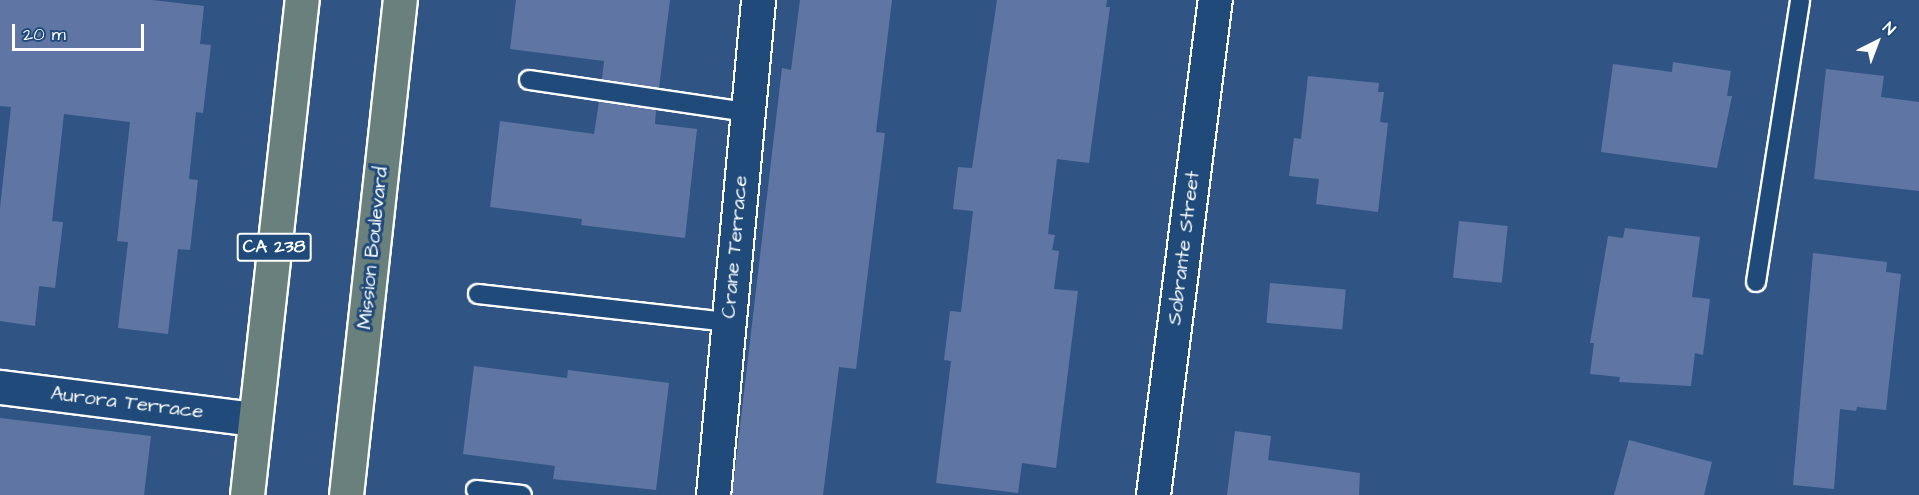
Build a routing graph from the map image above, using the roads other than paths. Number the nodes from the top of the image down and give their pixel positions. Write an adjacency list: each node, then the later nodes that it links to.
1 (302, 0): 12 (main road, CA 238)
2 (400, 0): 15 (main road, Mission Boulevard)
3 (758, 0): 7 (street, Crane Terrace)
4 (1215, 0): 18 (street, Sobrante Street)
5 (1800, 0): 8 (lane)
6 (529, 80): 7 (lane)
7 (747, 112): 10 (street, Crane Terrace)
8 (1756, 282)
9 (478, 294): 10 (lane)
10 (728, 322): 17 (street, Crane Terrace)
11 (0, 387): 12 (street, Aurora Terrace)
12 (254, 419): 14 (main road, CA 238)
13 (476, 490): 16 (lane)
14 (247, 495)
15 (346, 495)
16 (522, 495)
17 (713, 495)
18 (1153, 495)

